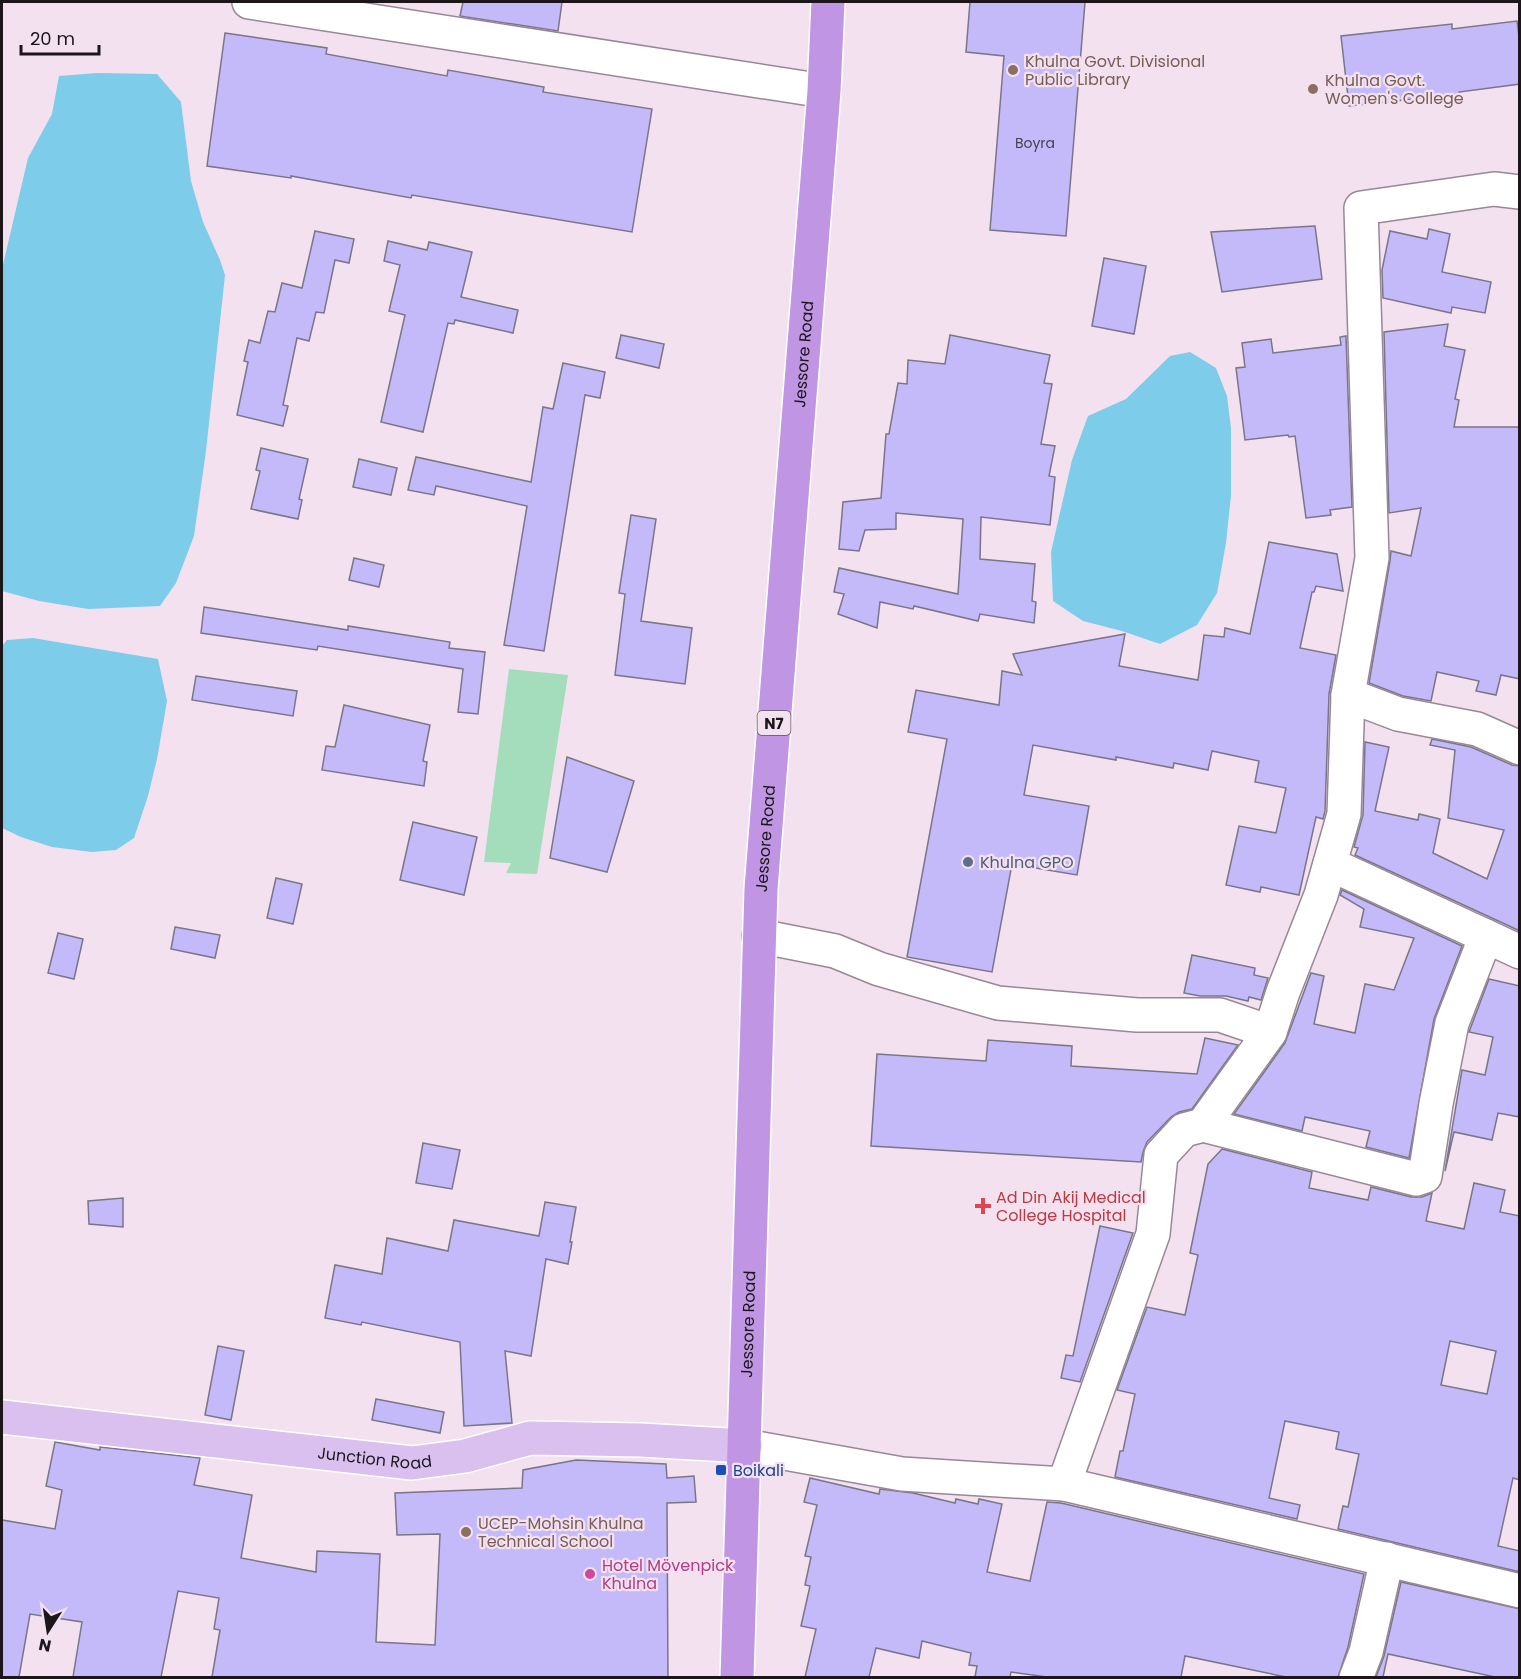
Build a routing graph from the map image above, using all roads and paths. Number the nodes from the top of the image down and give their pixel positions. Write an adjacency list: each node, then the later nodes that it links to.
1 (249, 2): 3 (street)
2 (828, 2): 3 (highway, Jessore Road / N7)
3 (824, 91): 8 (highway, Jessore Road / N7)
4 (1520, 192): 5 (street)
5 (1348, 696): 6 (street); 7 (street)
6 (1520, 748)
7 (1330, 864): 9 (street); 11 (street)
8 (759, 936): 11 (street); 14 (highway, Jessore Road / N7)
9 (1486, 936): 10 (street); 12 (street)
10 (1520, 952)
11 (1270, 1032): 12 (street)
12 (1203, 1125): 15 (street)
13 (2, 1417): 14 (main road, Junction Road)
14 (746, 1446): 15 (street); 18 (highway, Jessore Road / N7)
15 (1064, 1484): 16 (street)
16 (1387, 1559): 17 (street); 19 (street)
17 (1520, 1591)
18 (737, 1677)
19 (1356, 1677)

